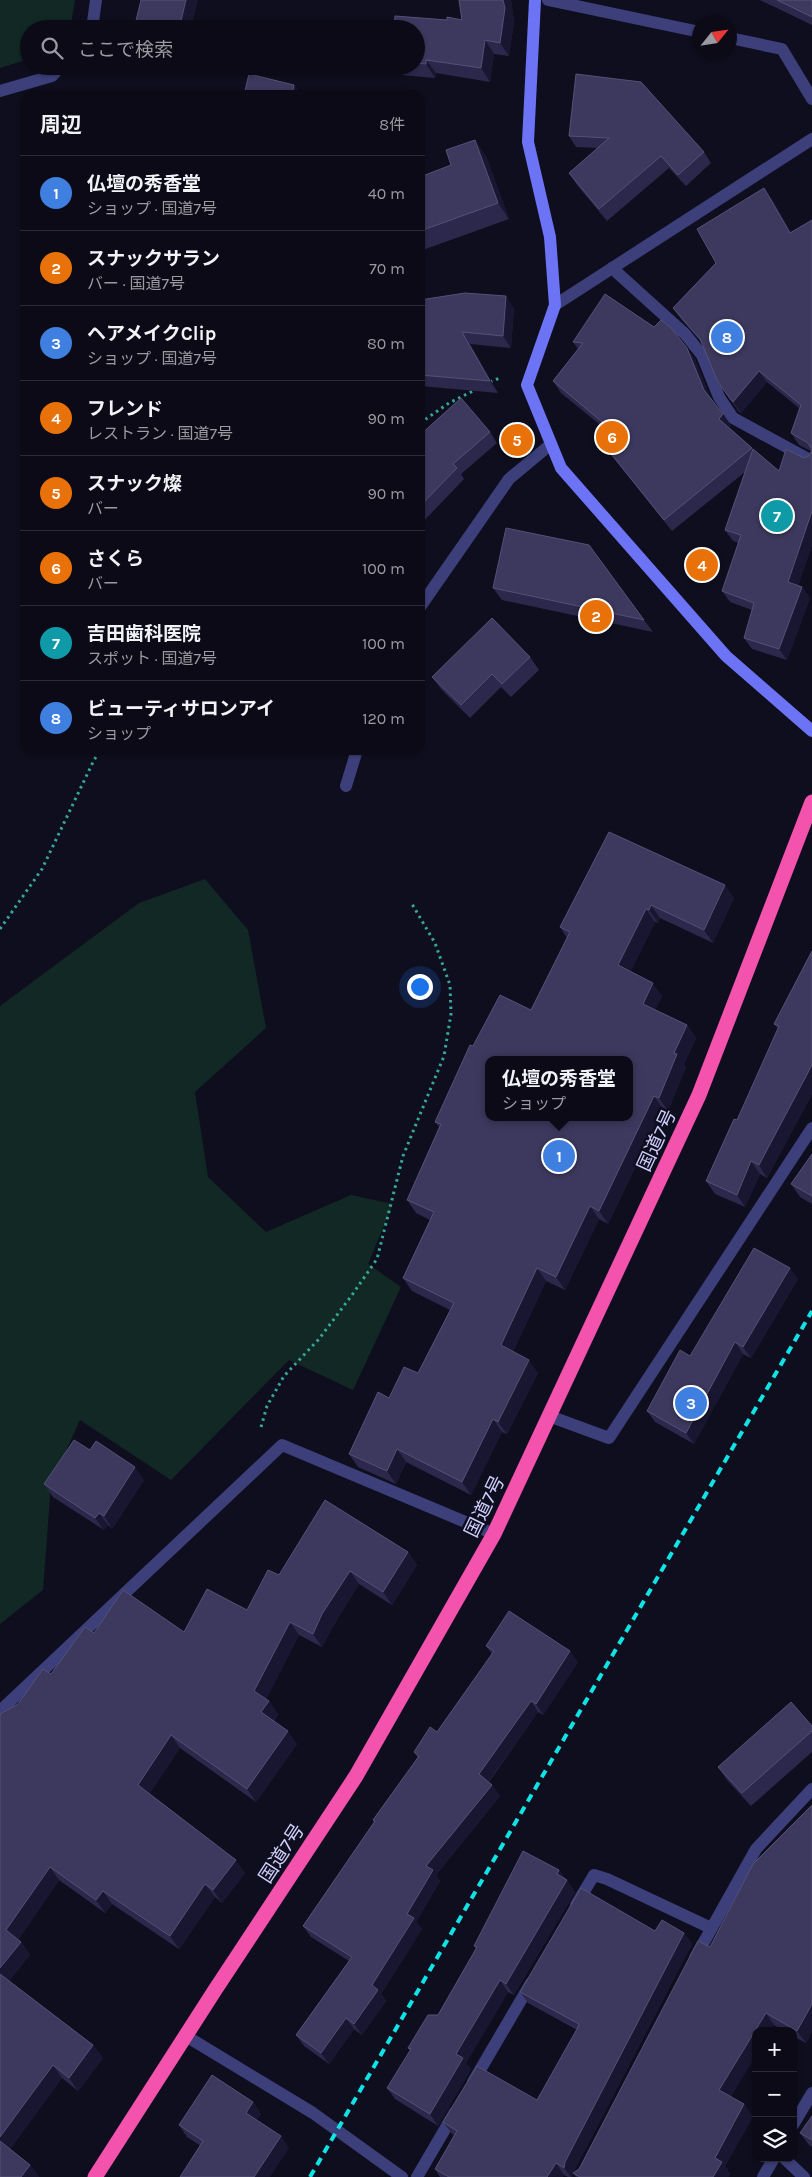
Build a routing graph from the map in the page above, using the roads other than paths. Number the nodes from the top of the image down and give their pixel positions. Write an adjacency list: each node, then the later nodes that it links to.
1 (96, 0): 4 (street)
2 (535, 0): 12 (street)
3 (548, 0): 5 (street)
4 (93, 20)
5 (692, 30)
6 (737, 39): 9 (street)
7 (53, 75): 8 (street)
8 (0, 91)
9 (812, 100)
10 (812, 139): 11 (street)
11 (612, 268): 12 (street); 14 (street)
12 (555, 305): 13 (street)
13 (551, 444): 15 (street); 16 (street)
14 (812, 461)
15 (425, 600)
16 (812, 731)
17 (355, 755): 18 (street)
18 (346, 786)
19 (811, 806): 21 (highway, 国道7号)
20 (812, 1128): 21 (street)
21 (549, 1416): 22 (highway, 国道7号)
22 (494, 1534): 23 (street); 29 (highway, 国道7号)
23 (0, 1711)
24 (812, 1789): 26 (street)
25 (568, 1918): 26 (street)
26 (711, 1928): 27 (street)
27 (689, 1968)
28 (538, 1970): 36 (street)
29 (186, 2036): 34 (street); 35 (highway, 国道7号)
30 (812, 2093): 31 (street)
31 (797, 2118)
32 (772, 2162): 37 (street)
33 (788, 2162): 38 (street)
34 (397, 2175)
35 (95, 2177)
36 (417, 2177)
37 (763, 2177)
38 (804, 2177)

